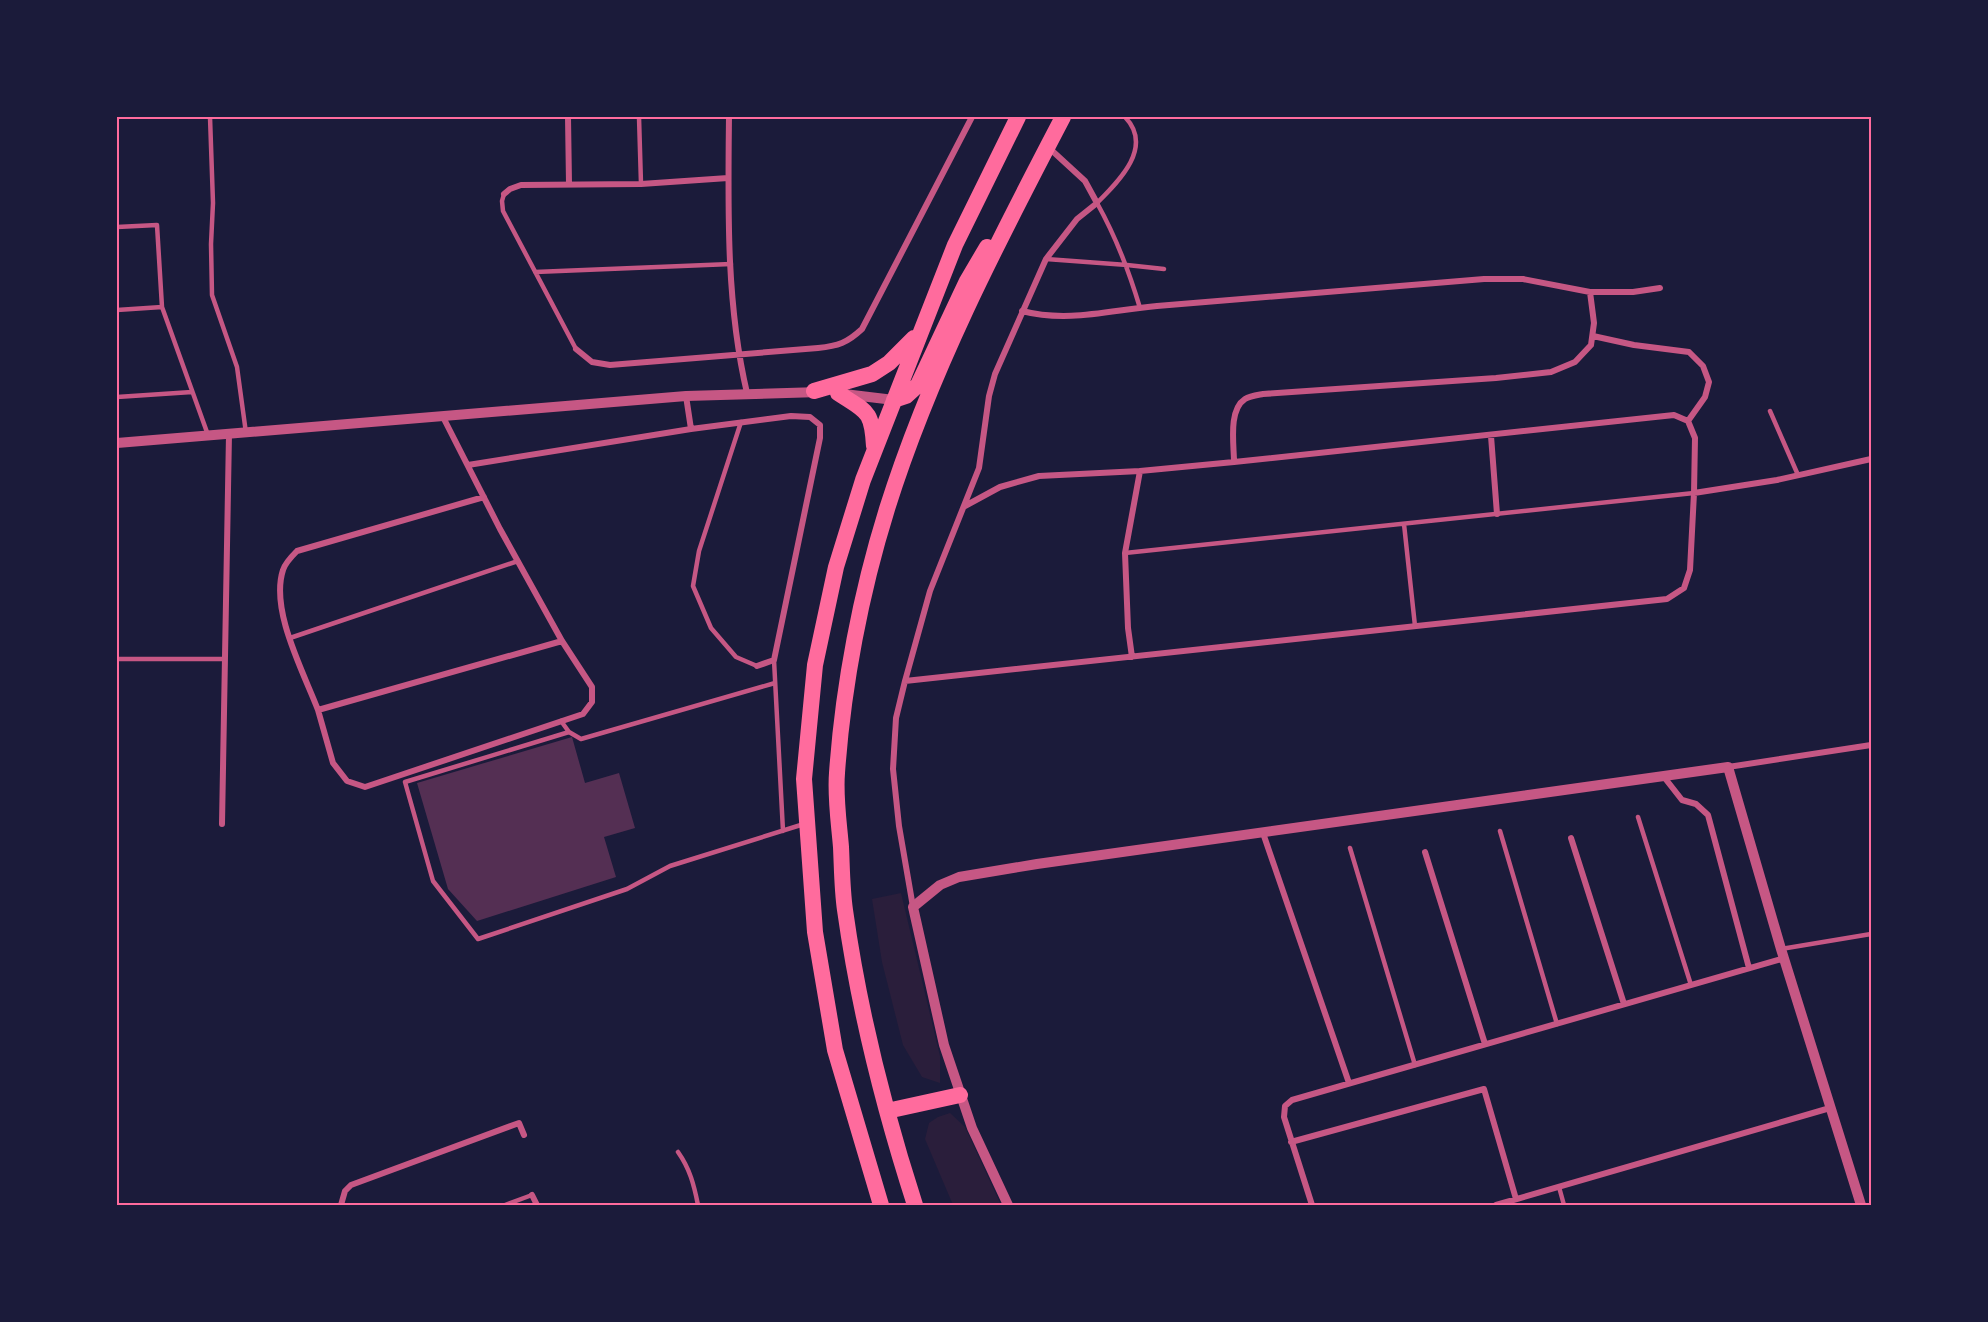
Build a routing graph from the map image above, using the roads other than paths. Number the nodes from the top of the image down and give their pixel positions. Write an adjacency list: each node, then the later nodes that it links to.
1 (210, 117): 44 (lane)
2 (568, 117): 12 (street)
3 (639, 117): 11 (lane)
4 (729, 117): 10 (street)
5 (972, 117): 31 (street)
6 (1018, 117): 28 (highway)
7 (1063, 117): 9 (highway)
8 (1125, 117): 14 (lane)
9 (1048, 147): 14 (street); 16 (highway)
10 (728, 178): 11 (street); 18 (street)
11 (641, 183): 12 (street)
12 (569, 184): 13 (street)
13 (504, 194): 21 (lane)
14 (1097, 203): 17 (street); 19 (lane)
15 (117, 227): 24 (lane)
16 (1004, 232): 38 (highway); 99 (highway)
17 (1046, 259): 19 (lane); 27 (street)
18 (731, 264): 21 (lane); 31 (street)
19 (1127, 265): 20 (lane); 25 (lane)
20 (1164, 269)
21 (535, 272): 30 (lane)
22 (1660, 288): 23 (street)
23 (1590, 292): 25 (street); 29 (street)
24 (162, 307): 26 (lane); 33 (lane)
25 (1140, 308): 27 (street)
26 (117, 310)
27 (1022, 311): 57 (street)
28 (919, 333): 32 (highway); 38 (highway)
29 (1593, 336): 41 (street); 51 (street)
30 (576, 349): 31 (street)
31 (738, 355): 34 (street)
32 (814, 391): 34 (street); 35 (street)
33 (192, 392): 37 (lane); 46 (lane)
34 (747, 393): 36 (street)
35 (838, 393): 38 (street); 49 (highway)
36 (686, 396): 40 (street); 43 (street)
37 (117, 397)
38 (894, 400): 49 (highway)
39 (1770, 411): 54 (lane)
40 (444, 417): 44 (street); 52 (street)
41 (1689, 421): 47 (street); 55 (street)
42 (741, 422): 43 (street); 68 (street); 69 (lane)
43 (691, 429): 52 (street)
44 (246, 433): 45 (street)
45 (229, 434): 46 (street); 67 (street)
46 (208, 435): 48 (street)
47 (1491, 436): 51 (street); 58 (street)
48 (117, 443)
49 (875, 450): 79 (highway)
50 (1871, 459): 54 (street)
51 (1234, 462): 53 (street)
52 (468, 465): 56 (street)
53 (1140, 471): 57 (street); 60 (street)
54 (1798, 475): 55 (street)
55 (1694, 493): 58 (lane); 62 (street)
56 (484, 497): 61 (street); 63 (street)
57 (964, 506): 70 (street)
58 (1497, 514): 59 (lane)
59 (1404, 524): 60 (lane); 62 (lane)
60 (1125, 553): 65 (street)
61 (518, 561): 63 (lane); 64 (street)
62 (1415, 626): 65 (street)
63 (290, 638): 72 (street)
64 (562, 641): 72 (street); 73 (street)
65 (1132, 657): 70 (street)
66 (117, 659): 67 (lane)
67 (225, 659): 80 (street)
68 (774, 660): 69 (street); 71 (lane)
69 (757, 666)
70 (905, 681): 87 (street)
71 (775, 683): 74 (lane); 81 (lane)
72 (318, 710): 73 (street)
73 (561, 721): 74 (lane)
74 (569, 732): 81 (lane)
75 (1871, 745): 76 (street)
76 (1728, 767): 77 (street); 89 (street)
77 (1664, 777): 83 (street); 90 (street)
78 (1638, 817): 91 (lane)
79 (807, 823): 81 (lane); 110 (highway)
80 (222, 824)
81 (783, 831)
82 (1500, 831): 93 (lane)
83 (1263, 832): 87 (street); 96 (street)
84 (1571, 838): 92 (street)
85 (1350, 849): 95 (lane)
86 (1425, 852): 94 (street)
87 (913, 907): 97 (street)
88 (1871, 934): 89 (lane)
89 (1783, 954): 90 (street); 98 (street)
90 (1749, 968): 91 (street)
91 (1691, 985): 92 (street)
92 (1624, 1004): 93 (street)
93 (1557, 1024): 94 (street)
94 (1485, 1044): 95 (street)
95 (1415, 1065): 96 (street)
96 (1349, 1083): 101 (street)
97 (960, 1095): 99 (highway); 112 (street)
98 (1830, 1108): 103 (street); 116 (street)
99 (888, 1111): 111 (highway)
100 (524, 1135): 106 (street)
101 (1291, 1142): 105 (street); 113 (street)
102 (678, 1152): 109 (lane)
103 (1559, 1187): 105 (street); 115 (lane)
104 (532, 1195): 107 (lane); 108 (street)
105 (1516, 1199): 114 (street)
106 (341, 1205)
107 (506, 1205)
108 (537, 1205)
109 (698, 1205)
110 (881, 1205)
111 (915, 1205)
112 (1008, 1205)
113 (1312, 1205)
114 (1496, 1205)
115 (1564, 1205)
116 (1861, 1205)

